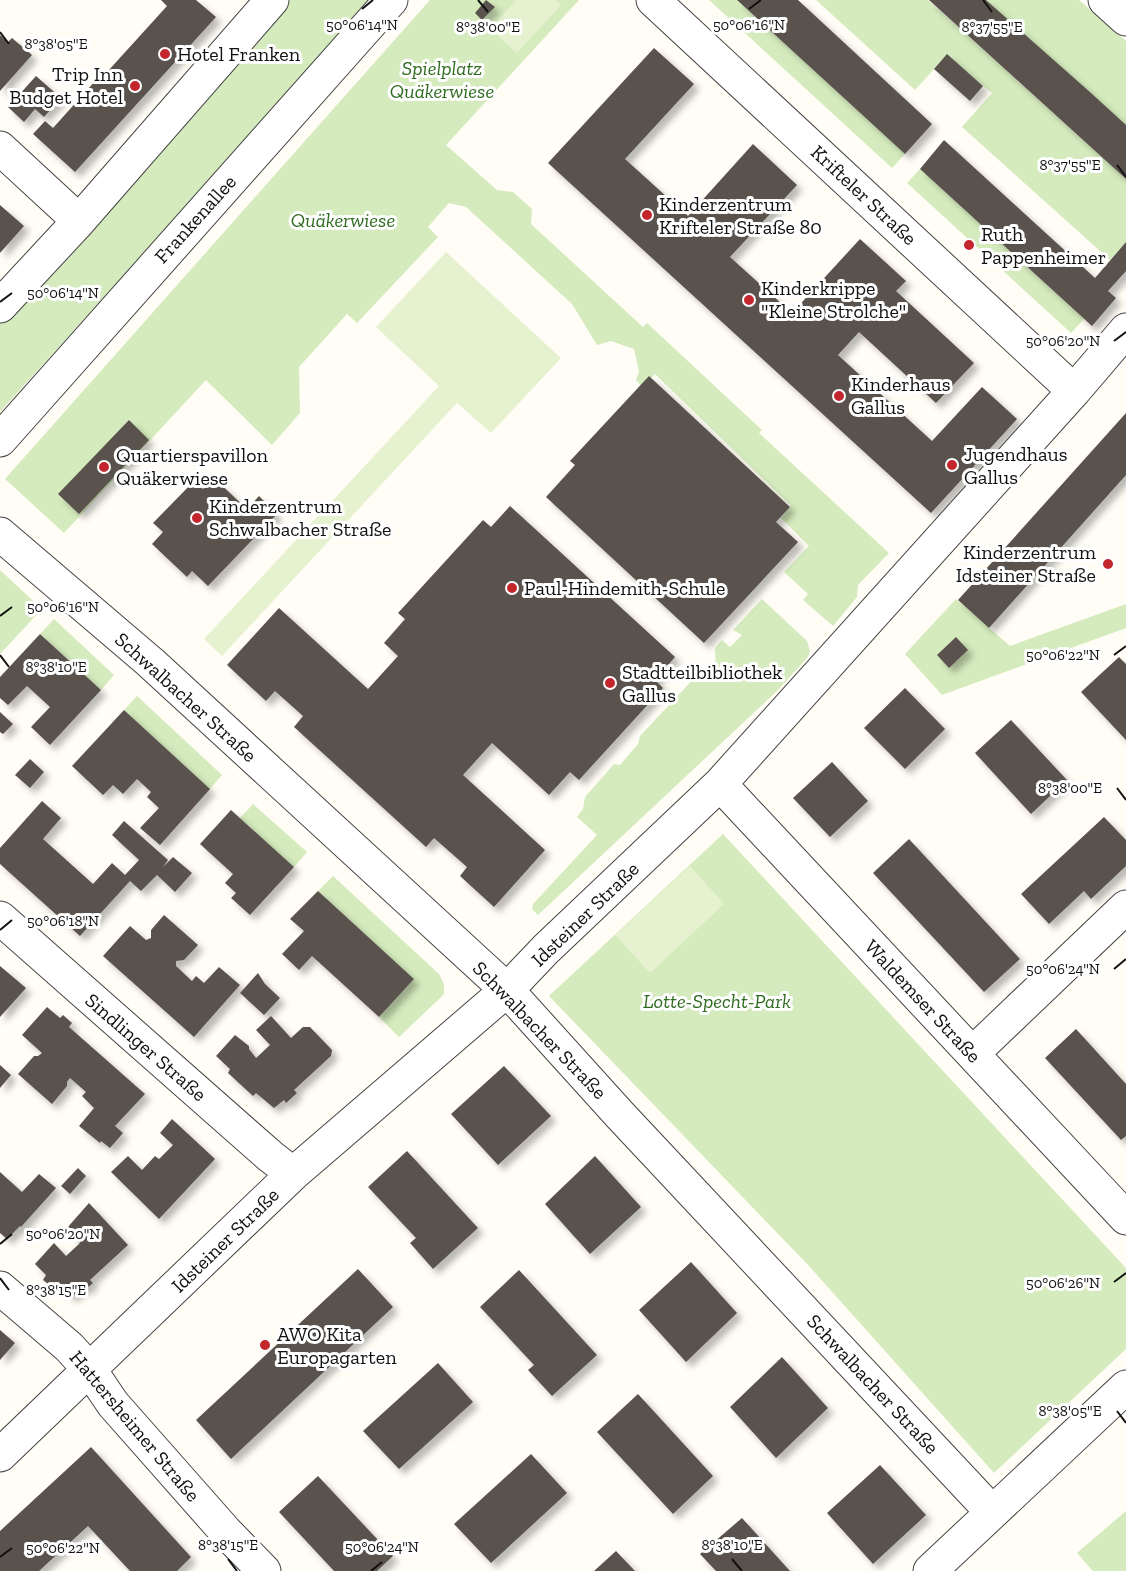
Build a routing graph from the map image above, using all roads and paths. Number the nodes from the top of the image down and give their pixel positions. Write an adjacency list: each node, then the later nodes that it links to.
1 (391, 0): 11 (street, Frankenallee)
2 (653, 0): 10 (street, Krifteler Straße)
3 (1105, 0): 5 (street)
4 (262, 3): 7 (street)
5 (1126, 19)
6 (0, 148): 7 (street)
7 (78, 221): 8 (street)
8 (0, 306)
9 (1126, 330): 10 (street, Idsteiner Straße)
10 (1074, 391): 13 (street, Idsteiner Straße)
11 (0, 440)
12 (0, 534): 16 (street, Schwalbacher Straße)
13 (720, 784): 16 (street, Idsteiner Straße); 17 (street, Waldemser Straße)
14 (1126, 907): 17 (street)
15 (0, 918): 18 (street, Sindlinger Straße)
16 (507, 990): 18 (street, Idsteiner Straße); 24 (street, Schwalbacher Straße)
17 (973, 1053): 19 (street, Waldemser Straße)
18 (293, 1174): 21 (street, Idsteiner Straße)
19 (1126, 1218)
20 (0, 1288): 21 (street, Hattersheimer Straße)
21 (90, 1370): 23 (street, Idsteiner Straße); 25 (street, Hattersheimer Straße)
22 (1126, 1387): 24 (street)
23 (0, 1455)
24 (992, 1512): 26 (street)
25 (264, 1571)
26 (930, 1571)

